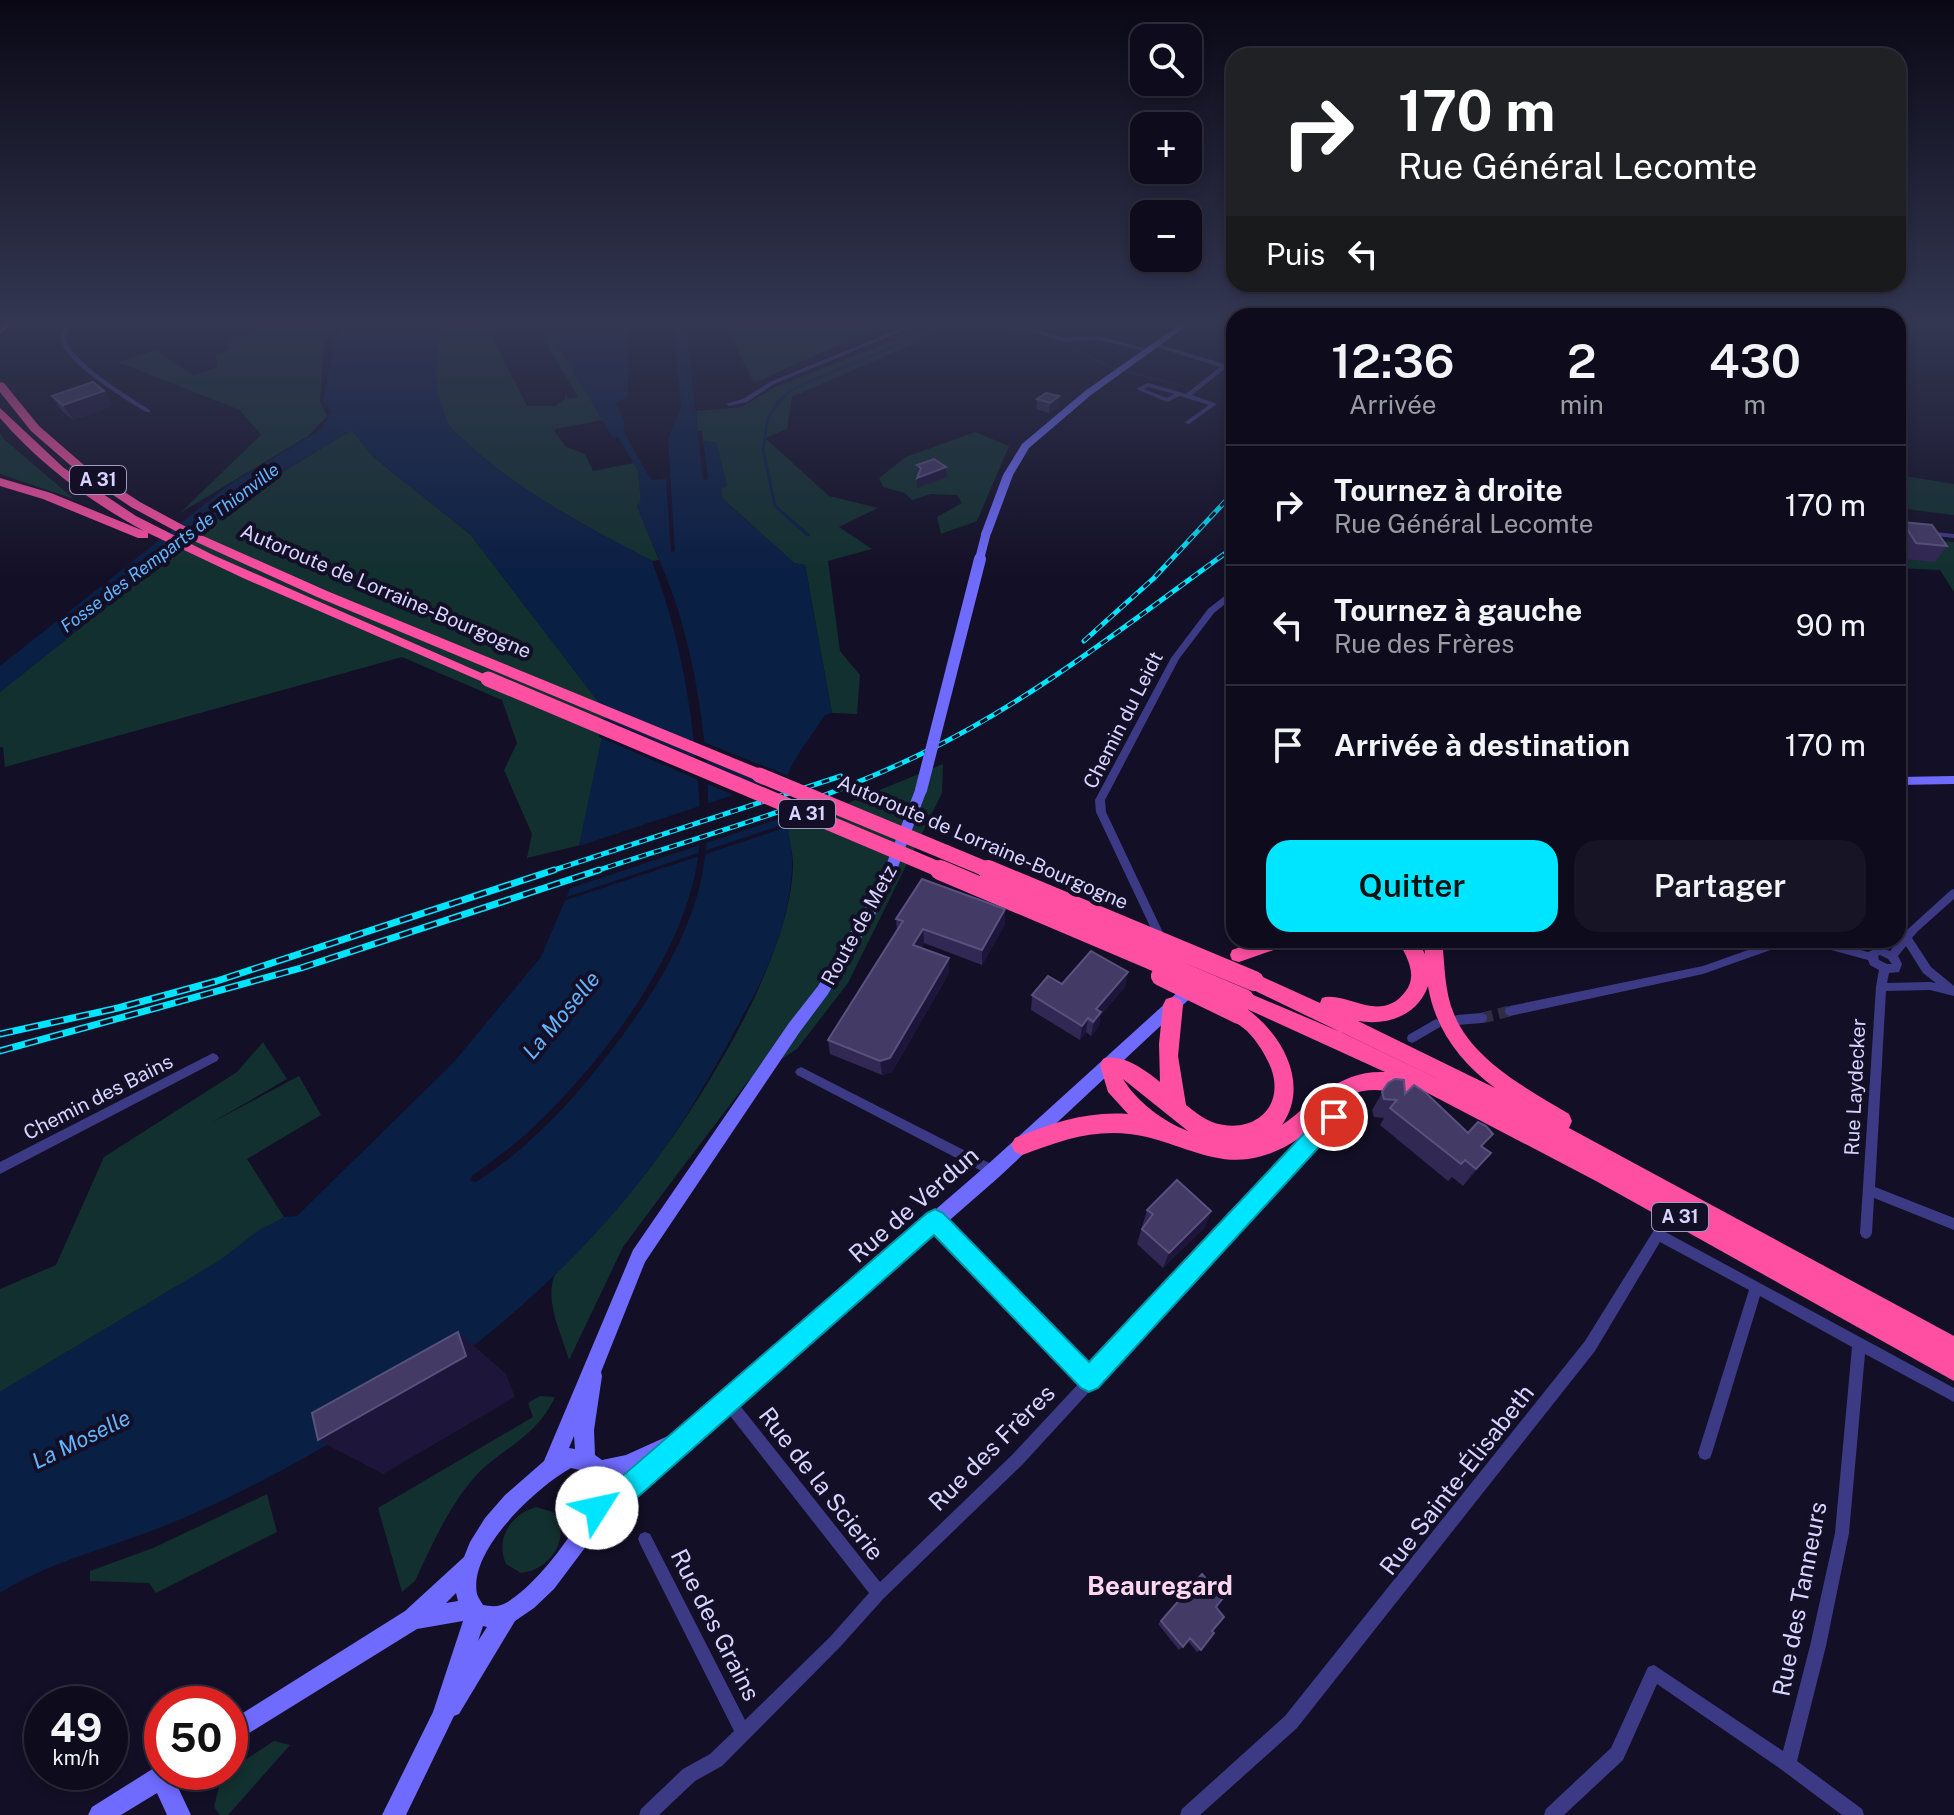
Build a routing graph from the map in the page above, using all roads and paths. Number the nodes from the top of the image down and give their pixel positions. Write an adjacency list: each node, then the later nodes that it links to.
1 (14, 408): 9 (highway, Autoroute de Lorraine-Bourgogne / A 31)
2 (21, 408): 9 (highway)
3 (143, 408): 7 (street)
4 (1070, 408): 61 (main road, Route de Metz, bridge)
5 (1209, 408): 8 (street)
6 (0, 411): 11 (highway, Autoroute de Lorraine-Bourgogne / A 31)
7 (148, 411)
8 (1187, 423)
9 (34, 428): 11 (highway, Autoroute de Lorraine-Bourgogne / A 31)
10 (0, 482): 11 (highway)
11 (159, 531): 14 (highway); 14 (highway, Autoroute de Lorraine-Bourgogne / A 31)
12 (1912, 532): 13 (street)
13 (1954, 536)
14 (193, 547): 16 (highway, Autoroute de Lorraine-Bourgogne / A 31); 16 (highway, Autoroute de Lorraine-Bourgogne / A 31)
15 (1226, 599): 32 (street, Chemin du Leidt)
16 (496, 673): 35 (highway, Autoroute de Lorraine-Bourgogne / A 31, bridge); 35 (highway, Autoroute de Lorraine-Bourgogne / A 31, bridge)
17 (1954, 780): 18 (main road)
18 (1906, 781)
19 (1954, 893): 20 (street)
20 (1907, 936): 34 (street)
21 (1250, 948): 28 (main road, Rue de Verdun)
22 (1259, 948): 28 (highway)
23 (1412, 948): 35 (highway)
24 (1434, 948): 53 (highway)
25 (1765, 948): 37 (street)
26 (1839, 948): 30 (street)
27 (1898, 948): 29 (street)
28 (1239, 955): 32 (main road, Rue de Verdun)
29 (1892, 956): 30 (street); 31 (street, Rue Laydecker)
30 (1872, 957): 31 (street)
31 (1885, 968): 33 (street, Rue Laydecker)
32 (1196, 984): 36 (main road, Rue de Verdun)
33 (1881, 987): 34 (street); 52 (street, Rue Laydecker)
34 (1954, 993)
35 (1246, 998): 45 (highway, Autoroute de Lorraine-Bourgogne / A 31); 47 (highway); 53 (highway, Autoroute de Lorraine-Bourgogne / A 31)
36 (1173, 1005): 43 (main road, Rue de Verdun); 47 (highway)
37 (1510, 1011)
38 (1482, 1018): 39 (street)
39 (1457, 1020)
40 (1436, 1024): 41 (street)
41 (1412, 1038)
42 (213, 1058): 50 (street, Chemin des Bains)
43 (1110, 1065): 47 (highway); 48 (highway); 49 (main road, Rue de Verdun)
44 (801, 1072): 51 (street)
45 (1453, 1095): 48 (highway); 60 (highway, Autoroute de Lorraine-Bourgogne / A 31)
46 (1353, 1096): 62 (street, Rue des Frères)
47 (1178, 1112)
48 (1168, 1134): 49 (highway)
49 (1022, 1145): 51 (main road, Rue de Verdun)
50 (0, 1168)
51 (993, 1171): 54 (main road, Rue de Verdun)
52 (1869, 1190): 55 (street); 56 (street, Rue Laydecker)
53 (1688, 1203): 59 (highway, Autoroute de Lorraine-Bourgogne / A 31)
54 (935, 1220): 62 (street); 64 (main road, Rue de Verdun)
55 (1954, 1224)
56 (1866, 1233)
57 (1756, 1288): 58 (street); 66 (street); 86 (street, Rue Sainte-Élisabeth)
58 (1859, 1346): 63 (street); 79 (street, Rue des Tanneurs)
59 (1954, 1349)
60 (1954, 1369)
61 (593, 1370): 67 (main road, Route de Metz); 68 (main road, Route de Metz)
62 (1089, 1380): 72 (street, Rue des Frères)
63 (1954, 1395)
64 (729, 1403): 65 (main road, Rue de Verdun); 72 (street, Rue de la Scierie)
65 (687, 1437): 68 (main road); 69 (main road, Rue de Verdun)
66 (1705, 1453)
67 (553, 1464): 68 (main road); 71 (main road)
68 (593, 1465): 69 (main road, Route de Metz)
69 (597, 1508): 74 (main road)
70 (645, 1539): 78 (street, Rue des Grains)
71 (470, 1565): 73 (main road); 75 (main road)
72 (879, 1593): 78 (street, Rue des Frères)
73 (473, 1611): 74 (main road); 75 (main road); 76 (main road)
74 (507, 1614): 76 (main road)
75 (413, 1619): 77 (main road)
76 (443, 1716): 84 (main road)
77 (248, 1723)
78 (743, 1733): 85 (street, Rue des Frères)
79 (1788, 1764): 87 (street); 88 (street)
80 (144, 1787): 82 (main road)
81 (170, 1790): 83 (main road)
82 (100, 1815)
83 (179, 1815)
84 (394, 1815)
85 (647, 1815)
86 (1188, 1815)
87 (1552, 1815)
88 (1856, 1815)

